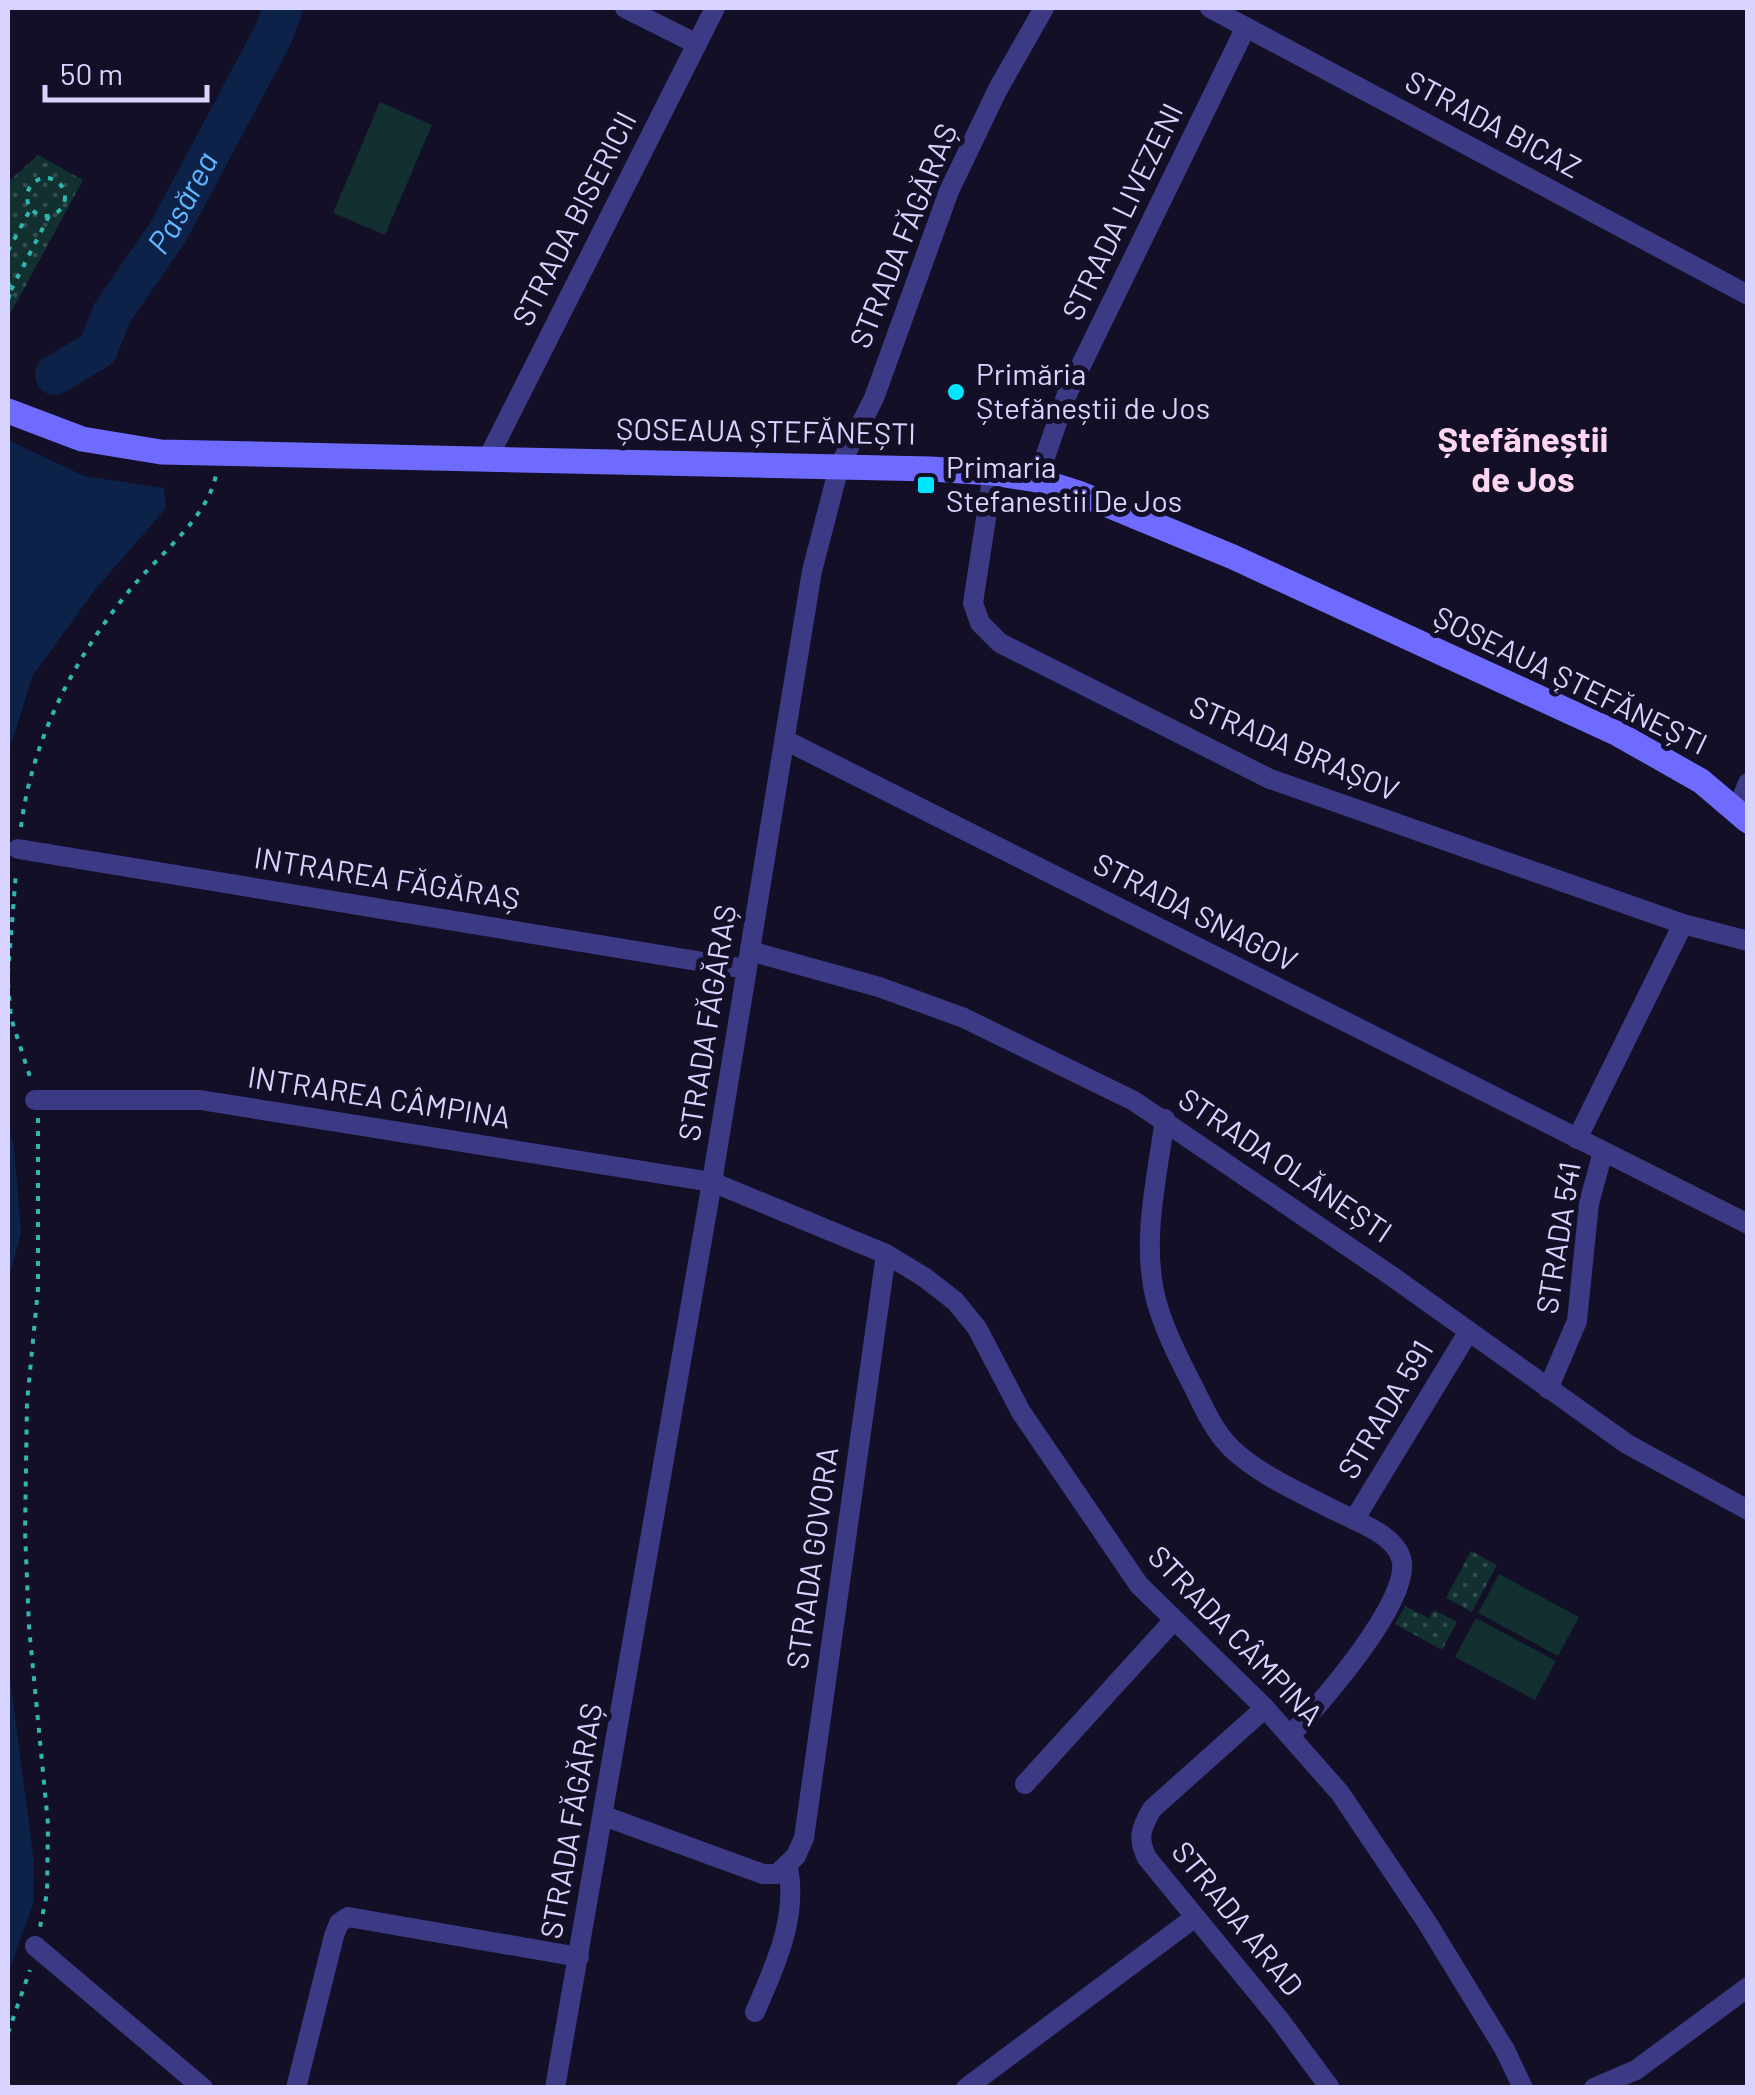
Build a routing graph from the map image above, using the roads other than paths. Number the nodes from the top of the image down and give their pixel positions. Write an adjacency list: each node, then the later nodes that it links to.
1 (625, 8): 6 (street)
2 (715, 8): 6 (street, STRADA BISERICII)
3 (1044, 8): 10 (street, STRADA FĂGĂRAȘ)
4 (1210, 8): 5 (street, STRADA BICAZ)
5 (1246, 27): 7 (street, STRADA BICAZ); 12 (street, STRADA LIVEZENI)
6 (697, 44): 9 (street, STRADA BISERICII)
7 (1748, 295)
8 (8, 411): 9 (main road, ȘOSEAUA ȘTEFĂNEȘTI)
9 (488, 458): 10 (main road, ȘOSEAUA ȘTEFĂNEȘTI)
10 (839, 467): 11 (main road, ȘOSEAUA ȘTEFĂNEȘTI); 13 (street, STRADA FĂGĂRAȘ)
11 (993, 473): 12 (main road, ȘOSEAUA ȘTEFĂNEȘTI); 17 (street, STRADA BRAȘOV)
12 (1036, 480): 15 (main road, ȘOSEAUA ȘTEFĂNEȘTI)
13 (786, 742): 19 (street, STRADA FĂGĂRAȘ); 22 (street, STRADA SNAGOV)
14 (1748, 783): 15 (street)
15 (1742, 816)
16 (18, 849): 19 (street, INTRAREA FĂGĂRAȘ)
17 (1683, 924): 18 (street, STRADA BRAȘOV); 22 (street)
18 (1748, 941)
19 (748, 960): 21 (street, STRADA OLĂNEȘTI); 24 (street, STRADA FĂGĂRAȘ)
20 (35, 1100): 24 (street, INTRAREA CÂMPINA)
21 (1165, 1119): 27 (street, STRADA OLĂNEȘTI); 30 (street)
22 (1578, 1139): 23 (street, STRADA SNAGOV)
23 (1603, 1152): 25 (street, STRADA SNAGOV); 28 (street, STRADA 541)
24 (712, 1182): 26 (street, STRADA CÂMPINA); 35 (street, STRADA FĂGĂRAȘ)
25 (1748, 1224)
26 (886, 1254): 31 (street, STRADA CÂMPINA); 36 (street, STRADA GOVORA)
27 (1470, 1331): 28 (street, STRADA OLĂNEȘTI); 30 (street, STRADA 591)
28 (1548, 1388): 29 (street, STRADA OLĂNEȘTI)
29 (1748, 1510)
30 (1354, 1520): 33 (street)
31 (1174, 1620): 32 (street, STRADA CÂMPINA); 34 (street)
32 (1265, 1708): 33 (street, STRADA CÂMPINA); 37 (street, STRADA ARAD)
33 (1290, 1735): 48 (street, STRADA CÂMPINA)
34 (1025, 1784)
35 (604, 1816): 36 (street); 39 (street, STRADA FĂGĂRAȘ)
36 (788, 1867): 41 (street, STRADA GOVORA)
37 (1194, 1918): 46 (street); 47 (street, STRADA ARAD)
38 (36, 1946): 43 (street)
39 (579, 1957): 44 (street); 45 (street, STRADA FĂGĂRAȘ)
40 (1748, 1986): 42 (street)
41 (755, 2012)
42 (1636, 2070): 49 (street); 50 (street)
43 (202, 2088)
44 (296, 2088)
45 (556, 2088)
46 (966, 2088)
47 (1330, 2088)
48 (1523, 2088)
49 (1594, 2088)
50 (1650, 2088)

